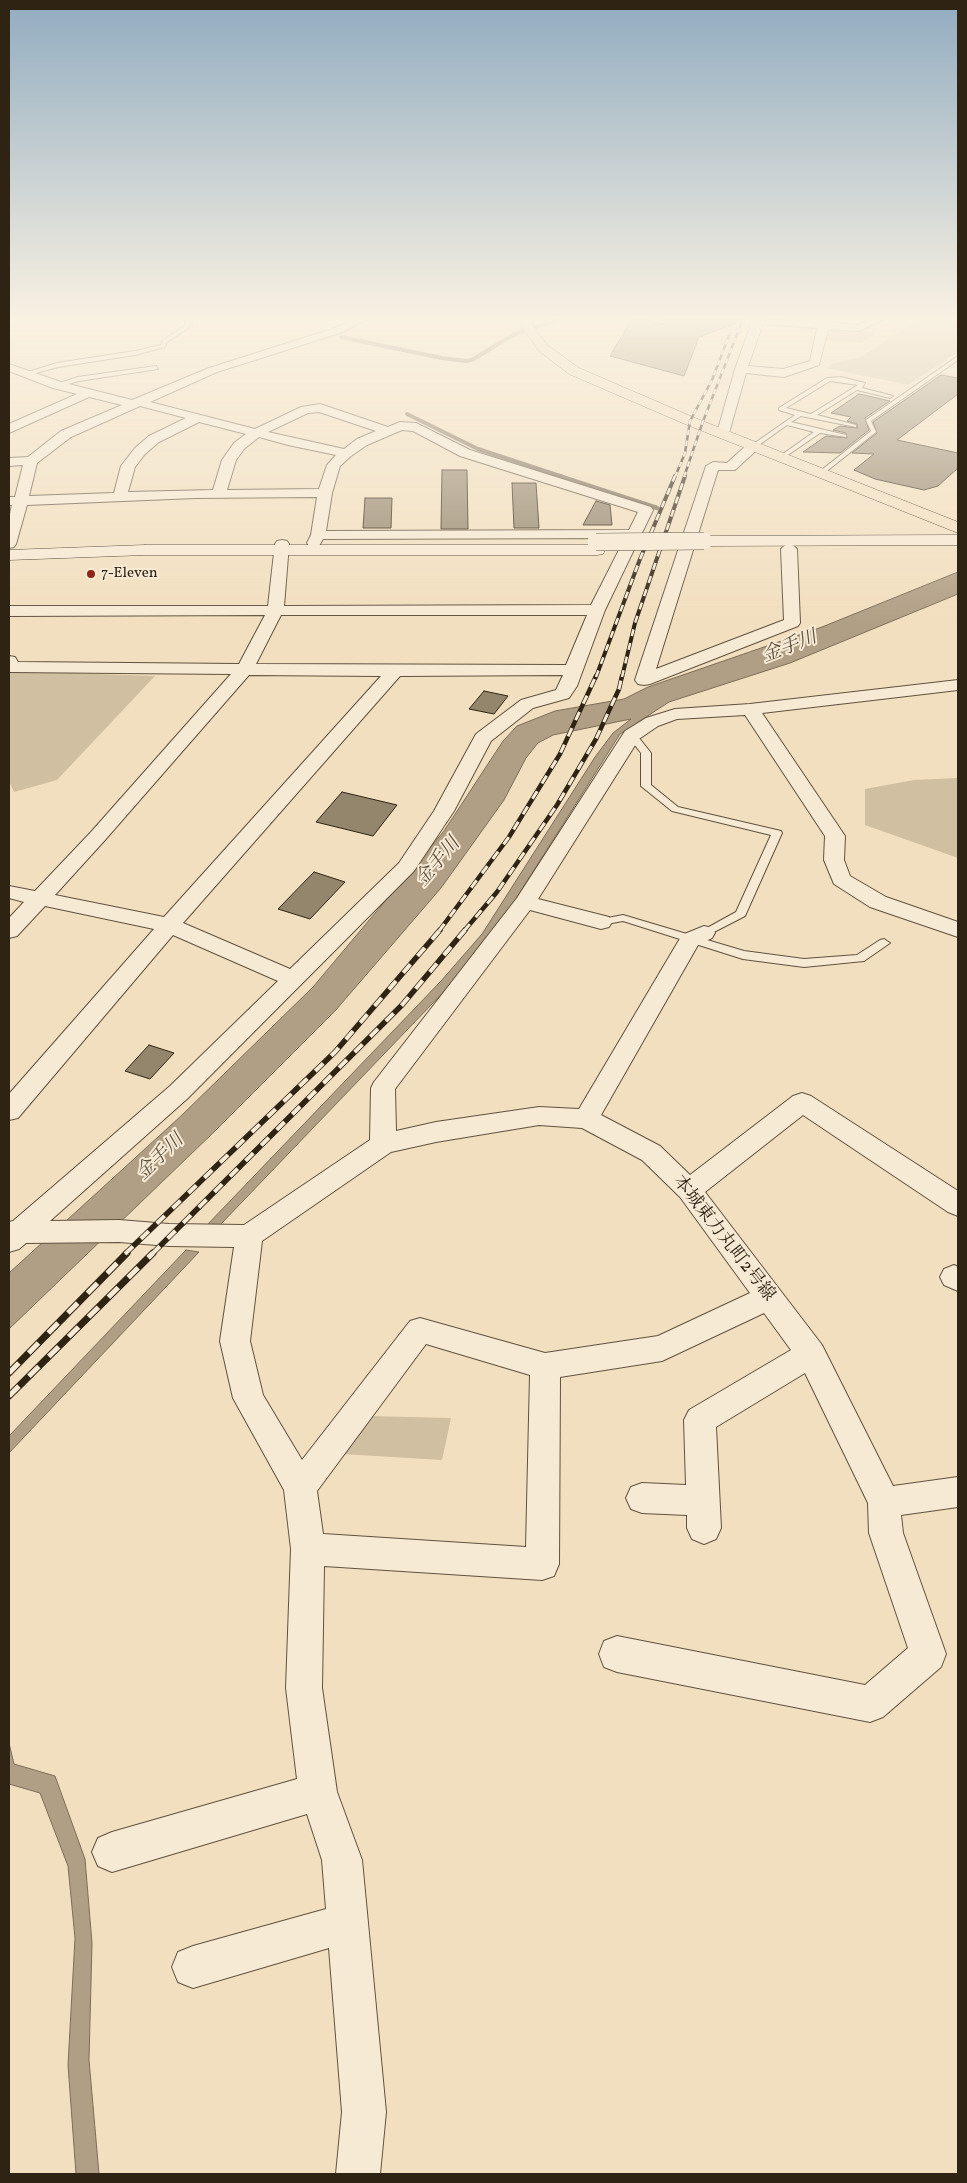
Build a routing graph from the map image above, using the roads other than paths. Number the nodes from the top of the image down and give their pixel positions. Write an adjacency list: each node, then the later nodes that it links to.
1 (27, 421): 14 (street)
2 (95, 421): 24 (street)
3 (192, 421): 28 (street)
4 (209, 421): 17 (street)
5 (282, 421): 17 (street)
6 (358, 421): 15 (street)
7 (693, 421): 18 (highway)
8 (727, 421): 18 (street)
9 (789, 421): 12 (lane)
10 (832, 421): 13 (lane)
11 (868, 421): 25 (lane)
12 (786, 423): 16 (lane); 20 (lane)
13 (854, 426)
14 (9, 429)
15 (388, 431): 21 (street); 31 (street)
16 (819, 431): 19 (lane); 22 (lane)
17 (256, 433): 21 (street); 27 (street)
18 (723, 433): 20 (highway)
19 (844, 436)
20 (754, 446): 22 (highway); 39 (street)
21 (346, 453): 26 (street)
22 (782, 457): 25 (highway)
23 (9, 462): 24 (street)
24 (31, 462): 29 (street)
25 (821, 473): 30 (highway)
26 (325, 493): 27 (street); 32 (street)
27 (219, 494): 28 (street)
28 (120, 497): 29 (street)
29 (15, 501): 34 (street)
30 (958, 528)
31 (634, 534): 32 (street); 42 (street)
32 (316, 539): 36 (street); 37 (street)
33 (958, 540): 35 (street)
34 (9, 544)
35 (704, 544): 36 (street); 39 (street)
36 (597, 546): 37 (street)
37 (282, 547): 38 (street); 41 (street); 44 (street)
38 (9, 548)
39 (789, 549): 40 (street)
40 (958, 549)
41 (9, 555)
42 (596, 610): 44 (street); 47 (street)
43 (9, 612): 44 (street)
44 (275, 612): 46 (street)
45 (9, 665): 46 (street)
46 (244, 670): 48 (street); 53 (street)
47 (573, 670): 48 (street); 61 (street)
48 (395, 671): 56 (street)
49 (958, 685): 50 (street)
50 (750, 709): 51 (street); 57 (street)
51 (632, 734): 54 (street); 59 (lane)
52 (9, 892): 53 (street)
53 (39, 899): 56 (street); 58 (street)
54 (525, 902): 55 (street); 64 (street)
55 (601, 922): 59 (lane)
56 (169, 925): 61 (street); 62 (street)
57 (958, 930)
58 (9, 931)
59 (697, 936): 60 (lane); 63 (street)
60 (884, 943)
61 (294, 979): 67 (street)
62 (9, 1111)
63 (586, 1119): 64 (street, 本城東力丸町2号線); 65 (street, 本城東力丸町2号線)
64 (383, 1144): 68 (street, 本城東力丸町2号線)
65 (689, 1190): 66 (street); 69 (street, 本城東力丸町2号線)
66 (958, 1205)
67 (12, 1235): 68 (street)
68 (249, 1236): 72 (street)
69 (770, 1297): 70 (street, 本城東力丸町2号線); 71 (street)
70 (811, 1354): 74 (street); 75 (street, 本城東力丸町2号線)
71 (545, 1366): 72 (street); 76 (street)
72 (300, 1487): 76 (street)
73 (958, 1492): 75 (street)
74 (642, 1498)
75 (884, 1502): 77 (street)
76 (308, 1549): 78 (street)
77 (617, 1654)
78 (318, 1792): 79 (street); 80 (street)
79 (112, 1852)
80 (347, 1923): 81 (street); 82 (street)
81 (193, 1967)
82 (358, 2174)

